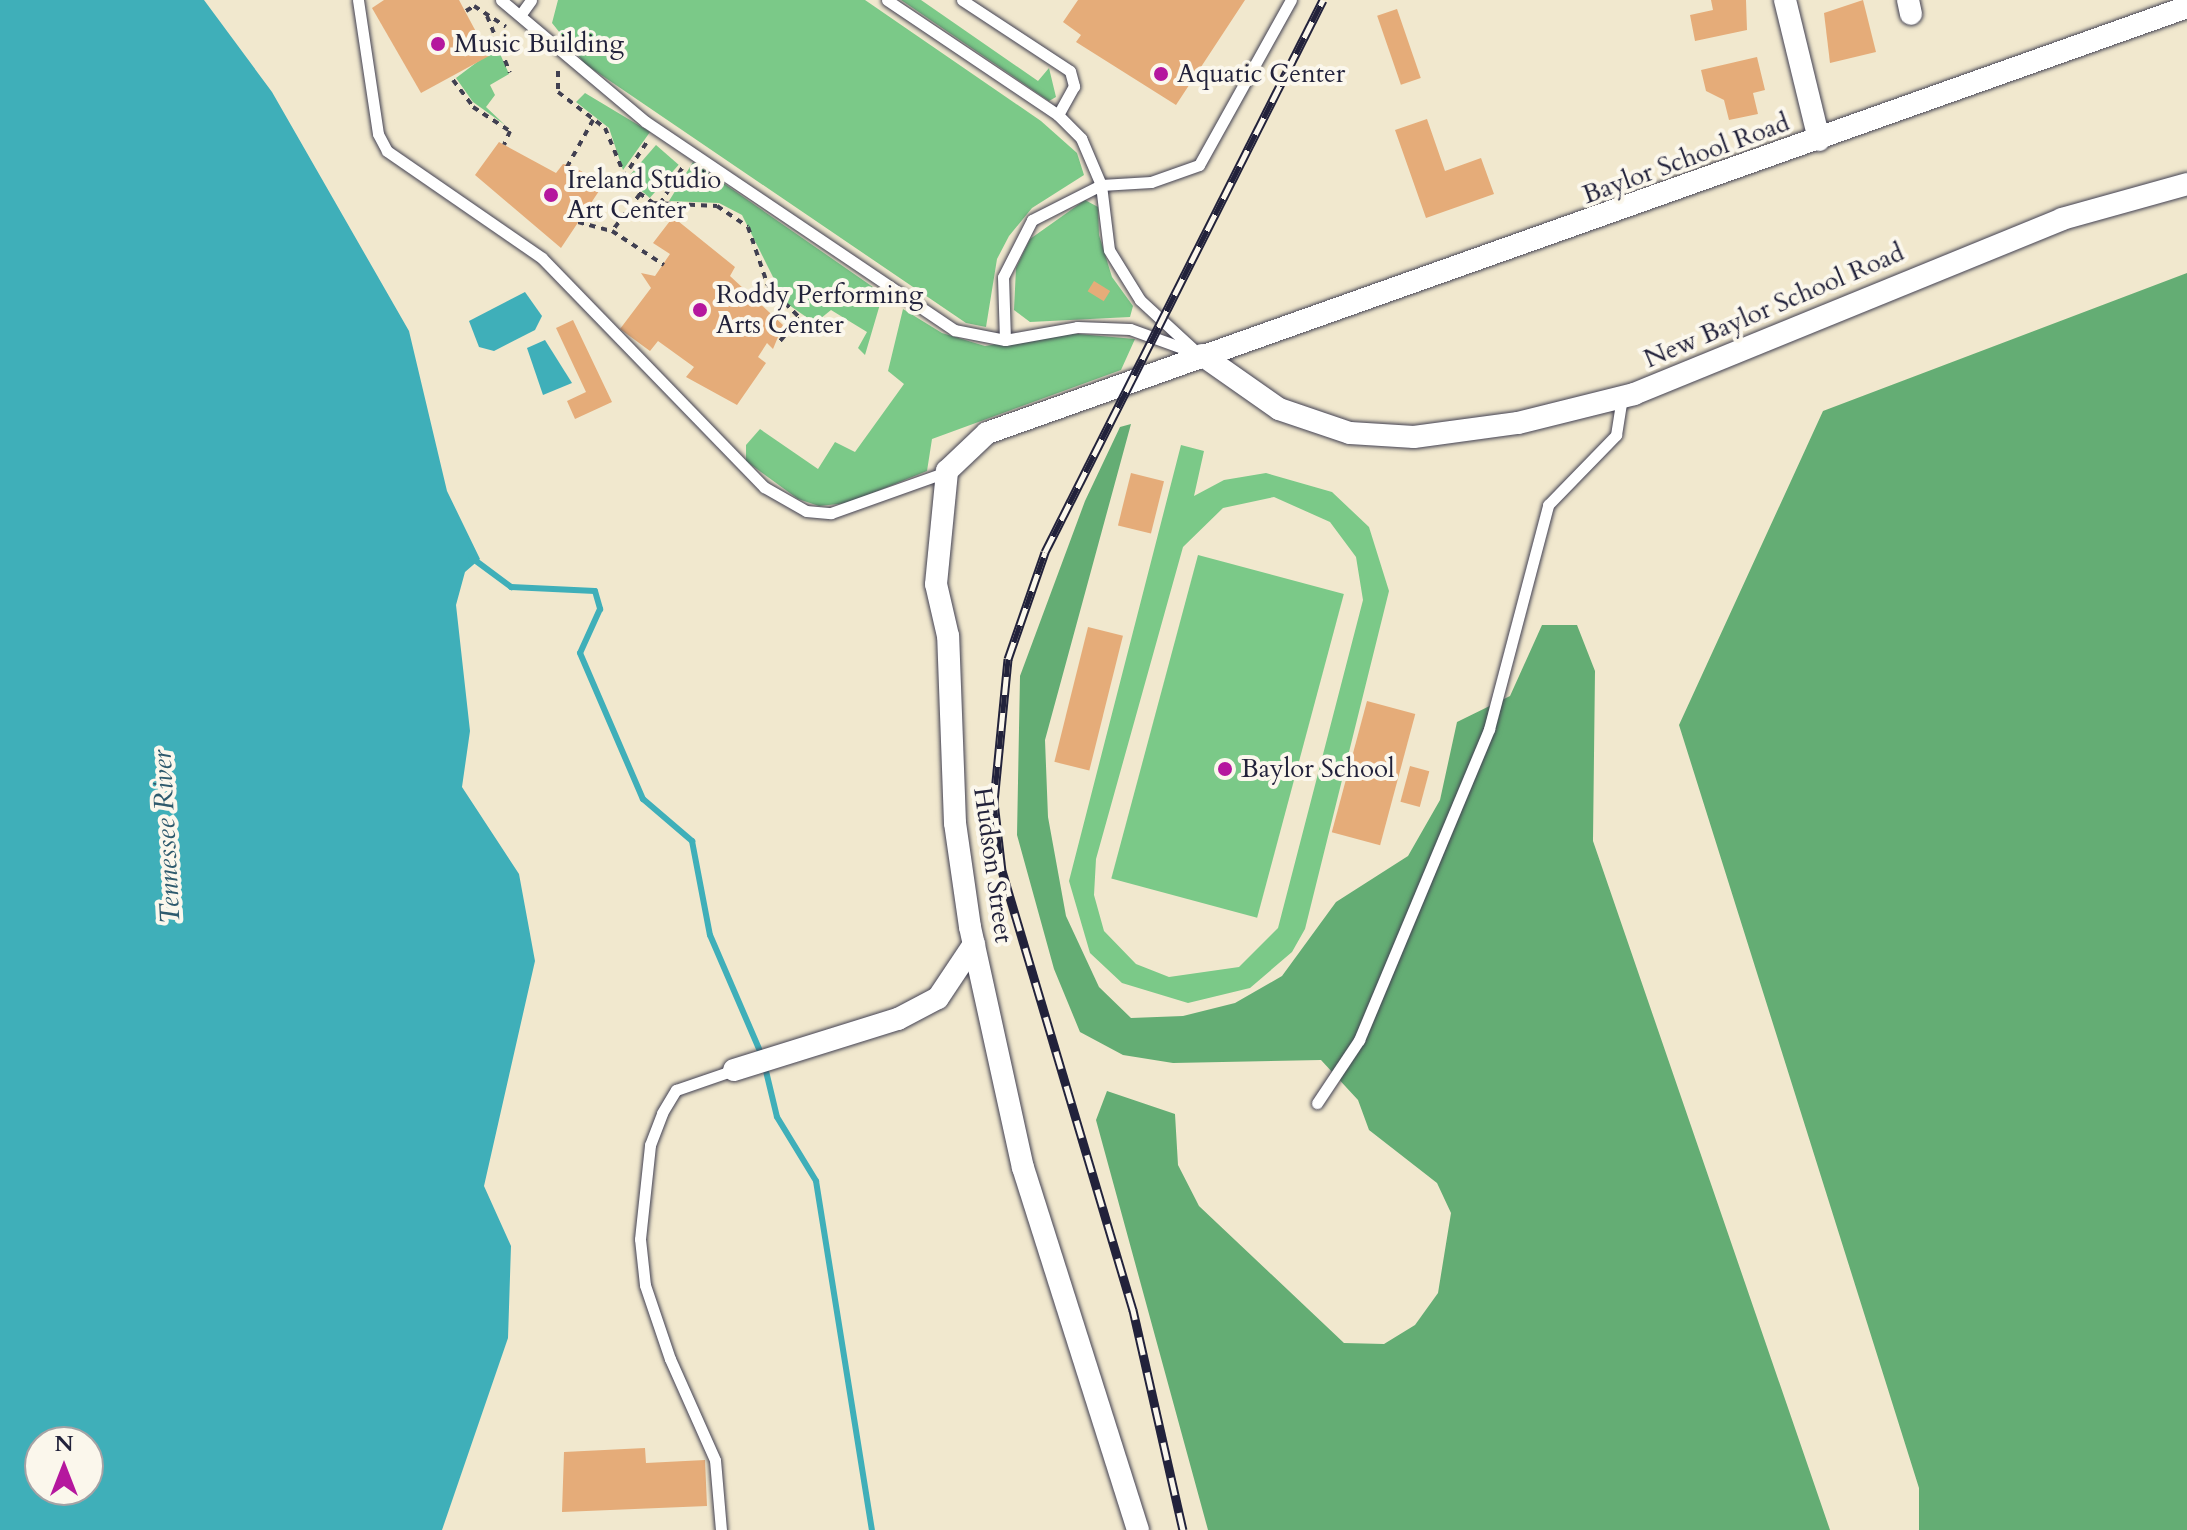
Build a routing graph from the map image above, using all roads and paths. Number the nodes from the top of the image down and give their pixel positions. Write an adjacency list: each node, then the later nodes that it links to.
1 (358, 0): 35 (lane)
2 (501, 0): 11 (lane)
3 (531, 0): 11 (lane)
4 (887, 0): 16 (lane)
5 (962, 0): 16 (lane)
6 (1291, 0): 25 (lane)
7 (1785, 0): 18 (street)
8 (2187, 7): 18 (street, Baylor School Road)
9 (466, 11): 10 (path)
10 (486, 14): 12 (path); 14 (path)
11 (521, 14): 31 (lane)
12 (516, 33)
13 (548, 59): 17 (path)
14 (510, 73)
15 (453, 80): 19 (path)
16 (1058, 115): 25 (lane)
17 (593, 119): 22 (path); 23 (path)
18 (1819, 140): 33 (street, Baylor School Road)
19 (504, 145)
20 (662, 146): 23 (path)
21 (674, 154): 27 (path)
22 (567, 167)
23 (622, 179): 26 (path)
24 (2187, 184): 34 (street, New Baylor School Road)
25 (1101, 185): 31 (lane); 33 (lane)
26 (640, 194): 27 (path); 29 (path)
27 (660, 204): 32 (path)
28 (578, 222): 29 (path)
29 (612, 231): 30 (path)
30 (664, 265)
31 (1005, 340): 33 (lane)
32 (778, 343)
33 (1202, 355): 34 (street, New Baylor School Road); 35 (street)
34 (1622, 397): 38 (lane)
35 (947, 471): 36 (street, Hudson Street)
36 (974, 944): 37 (street); 40 (street, Hudson Street)
37 (734, 1070): 39 (lane)
38 (1317, 1103)
39 (721, 1530)
40 (1138, 1530)

